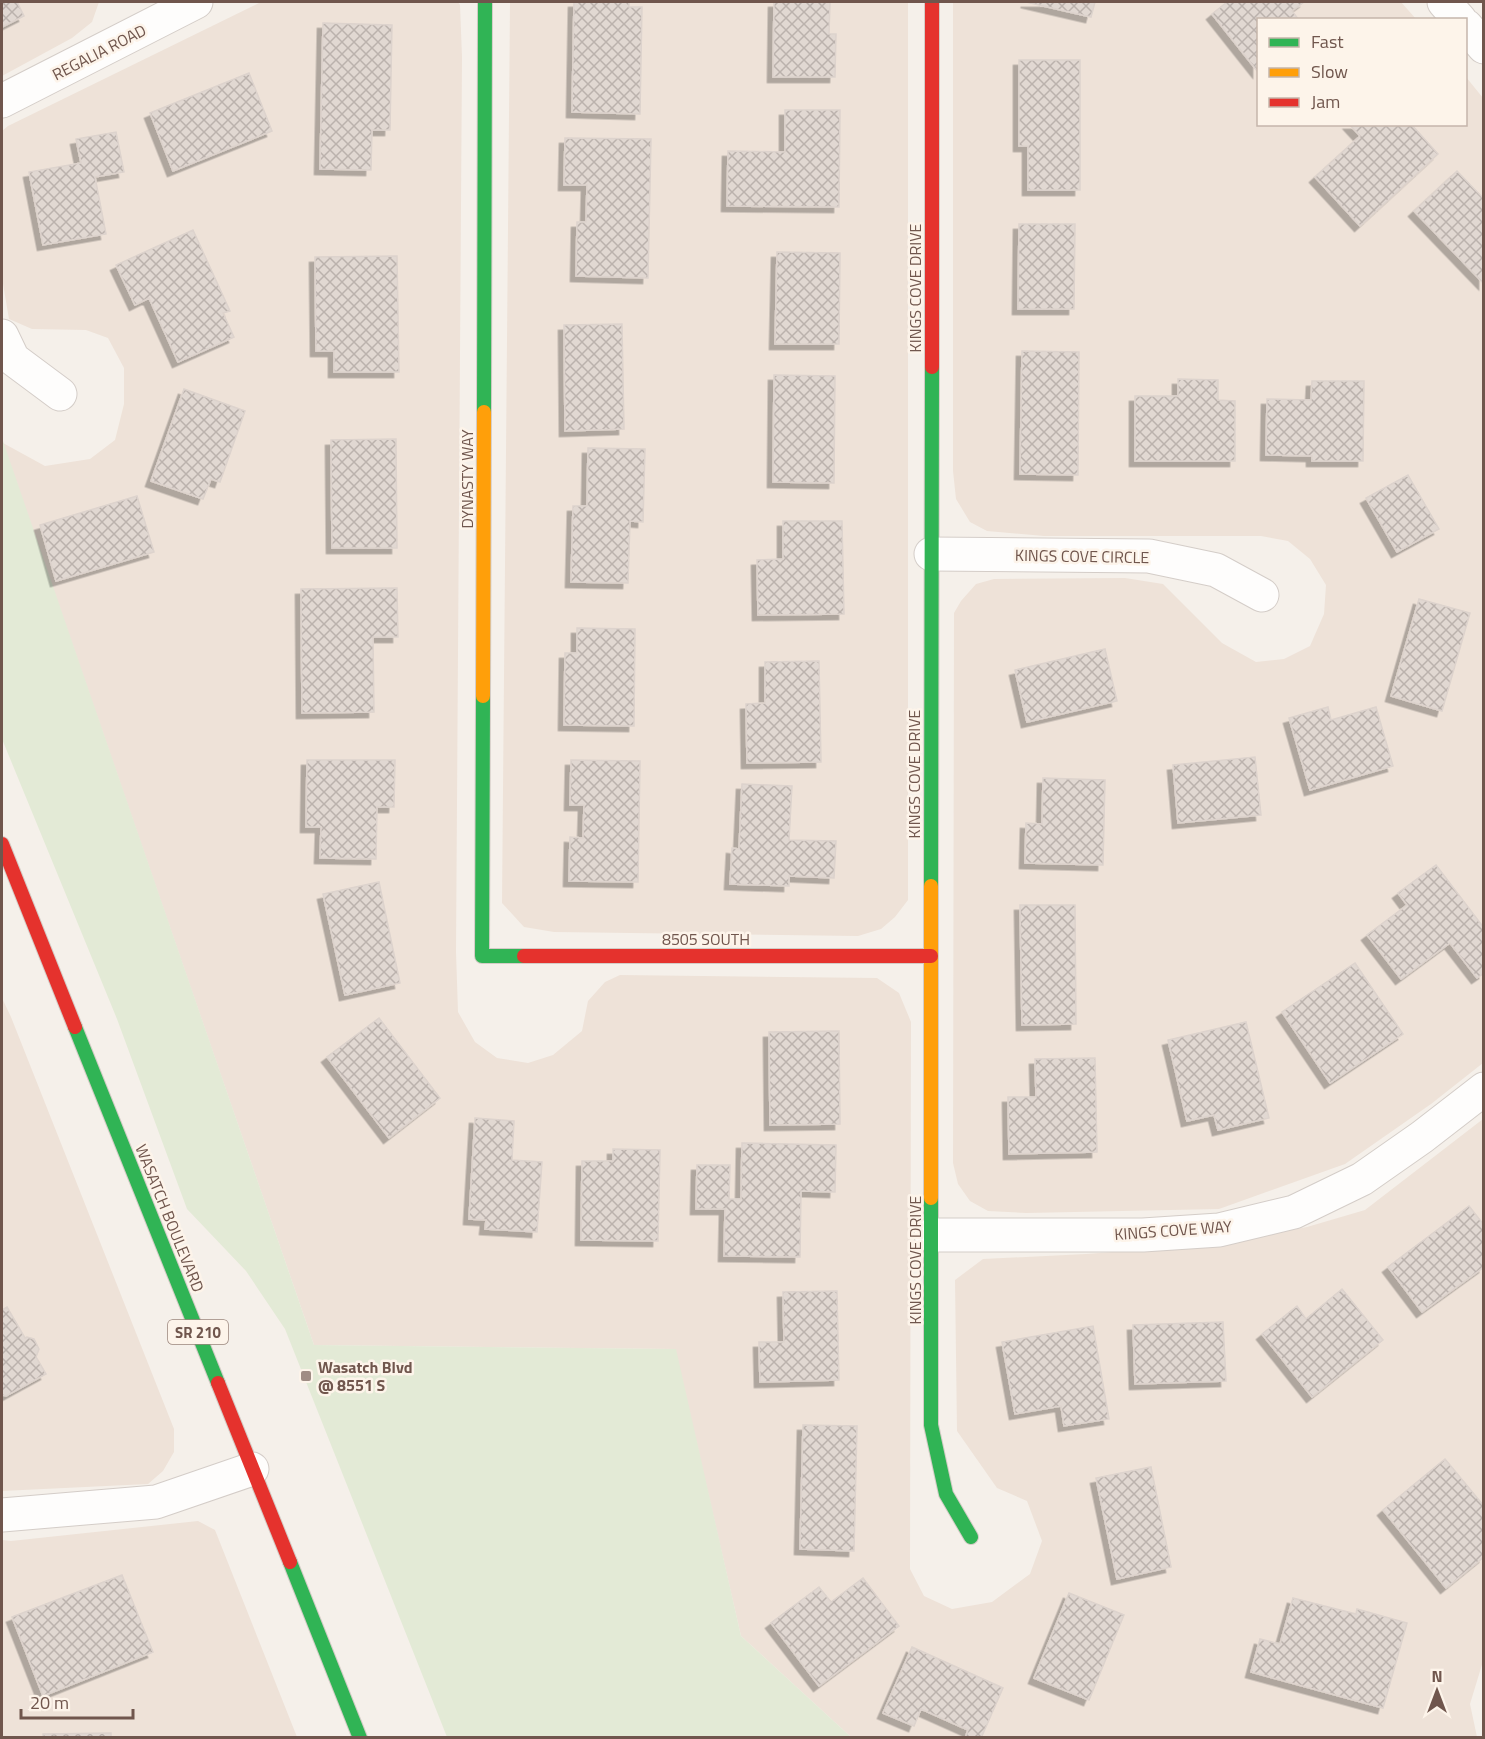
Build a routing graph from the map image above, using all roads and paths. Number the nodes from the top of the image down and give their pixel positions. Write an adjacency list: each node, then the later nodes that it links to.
1 (196, 2): 8 (street, REGALIA ROAD)
2 (485, 2): 14 (street, DYNASTY WAY)
3 (932, 2): 11 (street, KINGS COVE DRIVE)
4 (1444, 2): 5 (street)
5 (1458, 18)
6 (1467, 27): 7 (street)
7 (1484, 47)
8 (2, 102)
9 (2, 336): 10 (street)
10 (60, 394)
11 (931, 554): 12 (street, KINGS COVE CIRCLE); 15 (street, KINGS COVE DRIVE)
12 (1262, 595)
13 (2, 844): 18 (street, WASATCH BOULEVARD / SR 210)
14 (482, 956): 15 (street, 8505 SOUTH)
15 (931, 956): 17 (street, KINGS COVE DRIVE)
16 (1484, 1089): 17 (street, KINGS COVE WAY)
17 (931, 1235): 20 (street, KINGS COVE DRIVE)
18 (252, 1469): 19 (street); 21 (street, WASATCH BOULEVARD / SR 210)
19 (2, 1515)
20 (971, 1538)
21 (360, 1737)

